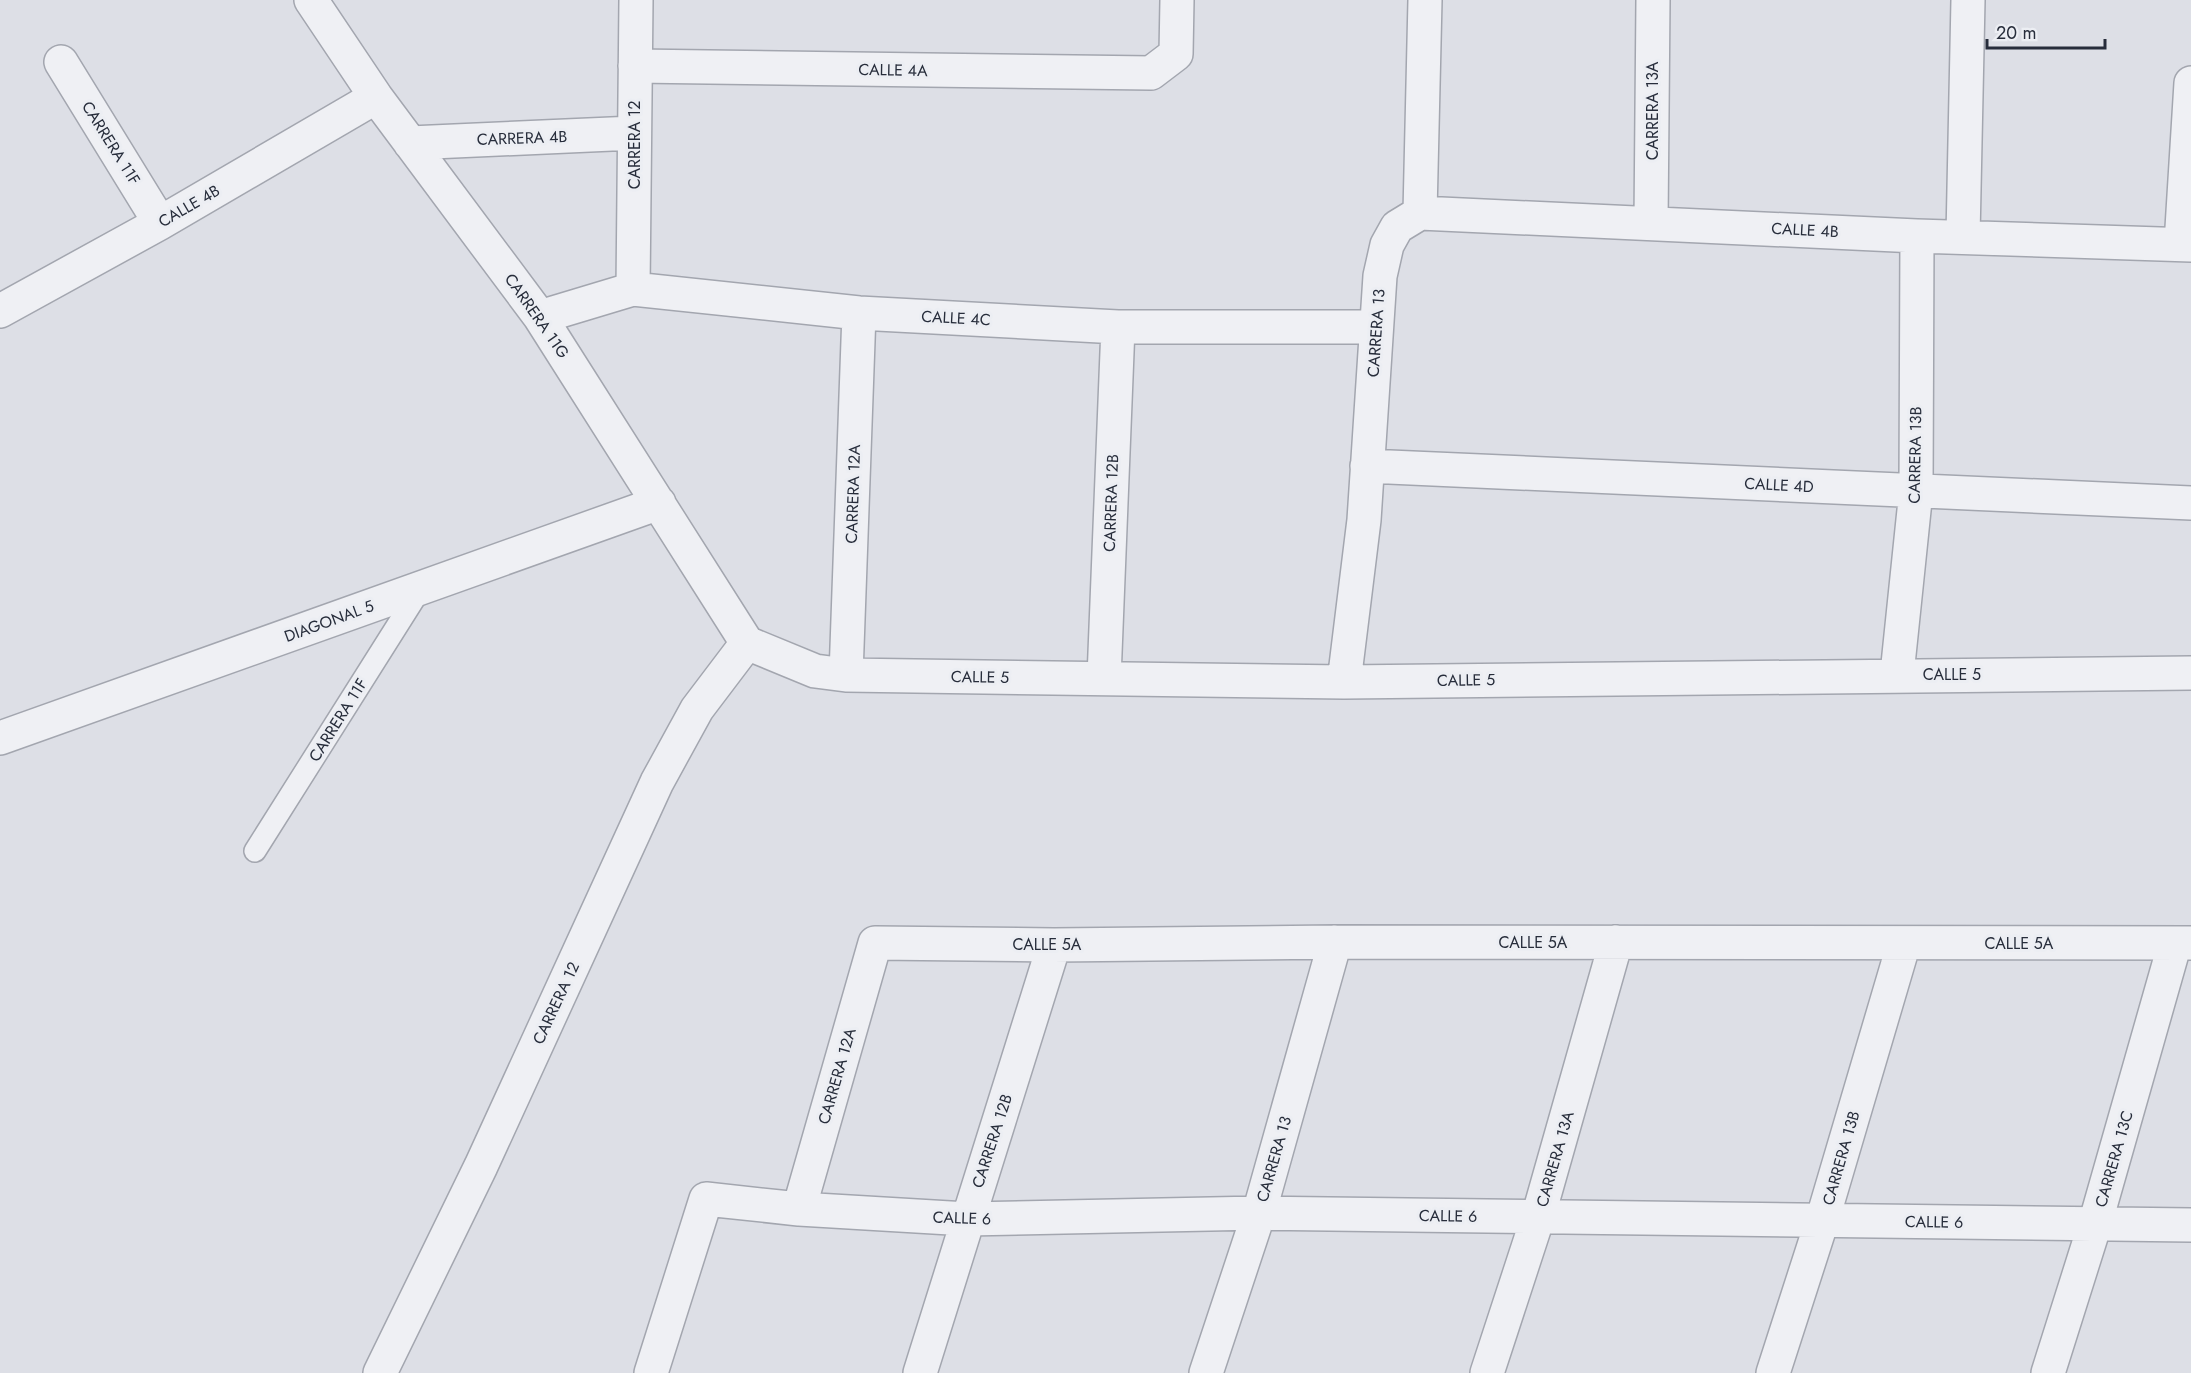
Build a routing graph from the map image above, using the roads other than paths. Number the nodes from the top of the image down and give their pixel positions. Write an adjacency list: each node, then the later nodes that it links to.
1 (310, 0): 10 (street, CARRERA 11G)
2 (636, 0): 8 (street, CARRERA 12)
3 (1177, 0): 8 (street, CALLE 4A)
4 (1425, 0): 13 (street)
5 (1653, 0): 15 (street, CARRERA 13A)
6 (1968, 0): 17 (street)
7 (61, 63): 14 (street, CARRERA 11F)
8 (635, 66): 11 (street, CARRERA 12)
9 (2191, 83): 18 (street)
10 (376, 97): 12 (street, CARRERA 11G); 14 (street, CALLE 4B)
11 (634, 133): 12 (street, CARRERA 4B); 19 (street, CARRERA 12)
12 (410, 143): 22 (street, CARRERA 11G)
13 (1420, 213): 15 (street, CALLE 4B); 24 (street, CARRERA 13)
14 (160, 223): 20 (street, CALLE 4B)
15 (1651, 223): 16 (street, CALLE 4B)
16 (1917, 236): 17 (street, CALLE 4B); 26 (street, CARRERA 13B)
17 (1963, 237): 18 (street, CALLE 4B)
18 (2186, 244)
19 (633, 289): 21 (street, CALLE 4C); 22 (street, CALLE 4C)
20 (0, 310)
21 (859, 313): 23 (street, CALLE 4C); 33 (street, CARRERA 12A)
22 (540, 317): 27 (street, CARRERA 11G)
23 (1118, 327): 24 (street, CALLE 4C); 34 (street, CARRERA 12B)
24 (1376, 327): 25 (street, CARRERA 13)
25 (1368, 466): 26 (street, CALLE 4D); 35 (street, CARRERA 13)
26 (1916, 491): 28 (street, CALLE 4D); 32 (street, CARRERA 13B)
27 (659, 503): 29 (street, DIAGONAL 5); 30 (street, CARRERA 11G)
28 (2191, 503)
29 (421, 588): 36 (street, DIAGONAL 5); 37 (lane, CARRERA 11F)
30 (747, 643): 33 (street, CALLE 5); 51 (street, CARRERA 12)
31 (2191, 673): 32 (street, CALLE 5)
32 (1897, 674): 35 (street, CALLE 5)
33 (846, 675): 34 (street, CALLE 5)
34 (1104, 678): 35 (street, CALLE 5)
35 (1344, 682)
36 (0, 738)
37 (255, 851)
38 (1335, 942): 39 (street, CALLE 5A); 43 (street, CALLE 5A); 45 (street, CARRERA 13)
39 (1616, 942): 41 (street, CALLE 5A); 46 (street, CARRERA 13A)
40 (875, 943): 43 (street, CALLE 5A); 44 (street, CARRERA 12A)
41 (1904, 943): 42 (street, CALLE 5A); 48 (street, CARRERA 13B)
42 (2183, 943): 49 (street, CARRERA 13C)
43 (1054, 945): 47 (street, CARRERA 12B)
44 (799, 1209): 47 (street, CALLE 6); 52 (street, CALLE 6)
45 (1259, 1214): 46 (street, CALLE 6); 47 (street, CALLE 6); 54 (street, CARRERA 13)
46 (1538, 1217): 48 (street, CALLE 6); 55 (street, CARRERA 13A)
47 (967, 1219): 53 (street, CARRERA 12B)
48 (1822, 1221): 49 (street, CALLE 6); 56 (street, CARRERA 13B)
49 (2095, 1224): 50 (street, CALLE 6); 57 (street, CARRERA 13C)
50 (2191, 1225)
51 (380, 1373)
52 (651, 1373)
53 (920, 1373)
54 (1206, 1373)
55 (1487, 1373)
56 (1773, 1373)
57 (2048, 1373)

